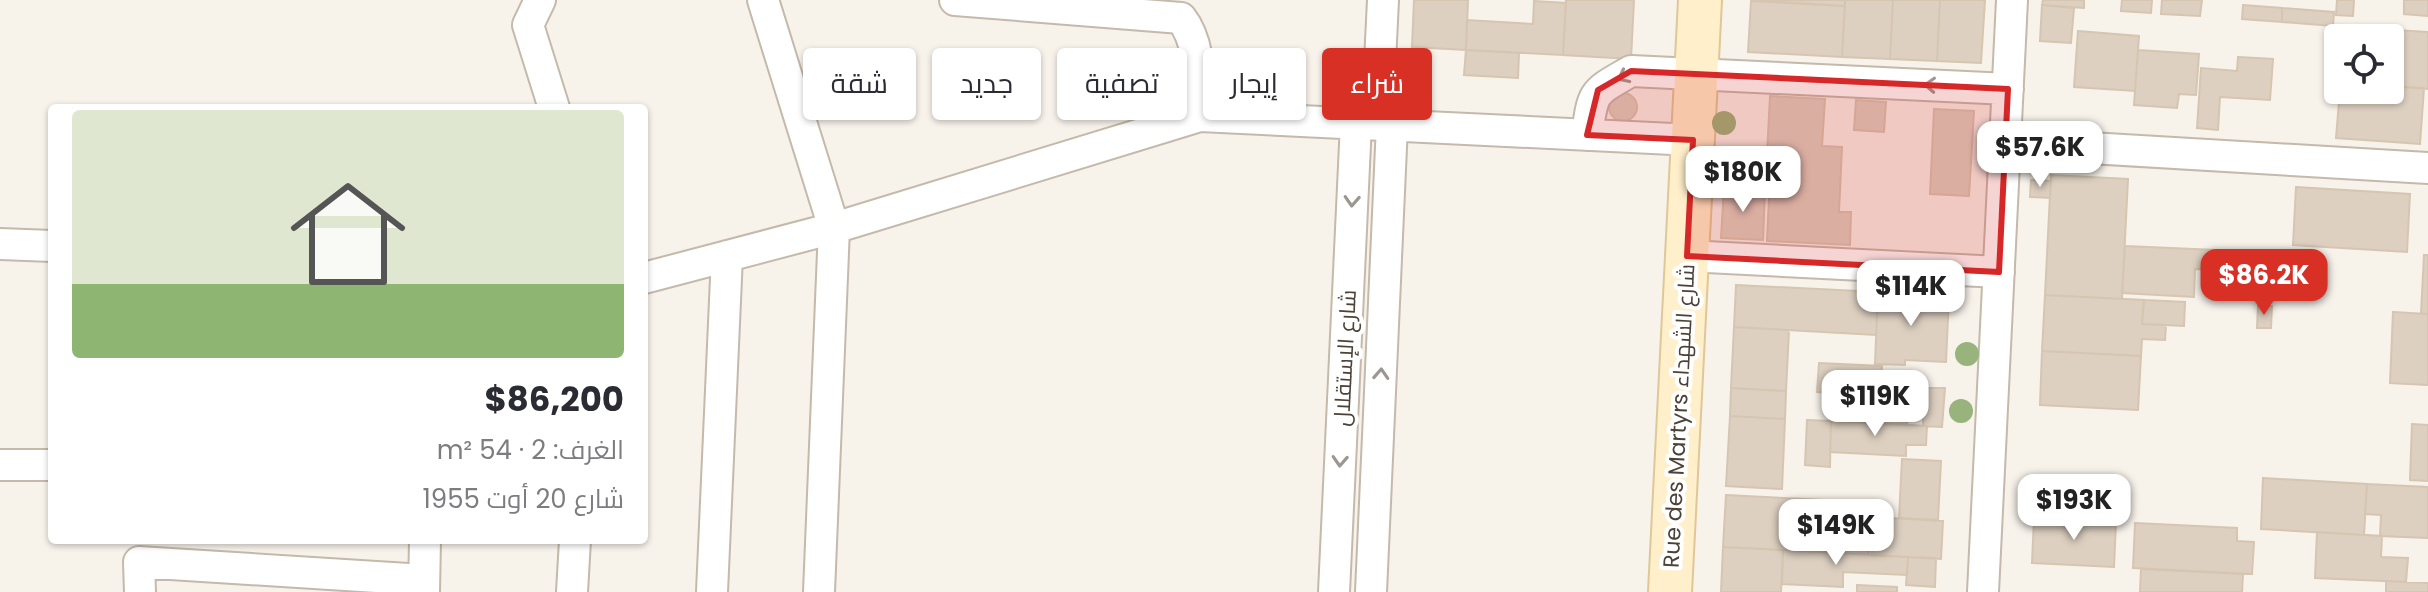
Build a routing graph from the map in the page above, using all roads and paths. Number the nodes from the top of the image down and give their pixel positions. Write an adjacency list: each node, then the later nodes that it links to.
1 (540, 0): 9 (street)
2 (763, 0): 16 (street)
3 (957, 0): 10 (street)
4 (1383, 0): 11 (street, شارع الإستقلال)
5 (1700, 0): 7 (main road, Rue des Martyrs شارع الشهداء)
6 (2012, 0): 8 (street)
7 (1696, 73): 8 (street, one-way to 7); 12 (street, one-way to 12); 13 (main road, Rue des Martyrs شارع الشهداء)
8 (2008, 89): 14 (street)
9 (553, 104)
10 (1200, 116): 11 (street); 16 (street)
11 (1375, 124): 12 (street); 33 (street, شارع الإستقلال, one-way to 33); 34 (street, شارع الإستقلال, one-way to 11)
12 (1587, 135): 13 (street)
13 (1693, 140): 20 (main road, Rue des Martyrs شارع الشهداء)
14 (2005, 143): 15 (street); 21 (street)
15 (2428, 168)
16 (834, 228): 19 (street); 32 (street)
17 (0, 244): 18 (street)
18 (48, 246)
19 (727, 256): 22 (street); 31 (street)
20 (1687, 256): 21 (street); 35 (main road, Rue des Martyrs شارع الشهداء)
21 (1999, 272): 36 (street)
22 (648, 277)
23 (0, 465): 24 (street)
24 (48, 465)
25 (425, 544): 28 (street)
26 (575, 544): 30 (street)
27 (177, 552): 28 (street); 29 (street)
28 (424, 586)
29 (140, 592)
30 (572, 592)
31 (712, 592)
32 (819, 592)
33 (1334, 592)
34 (1371, 592)
35 (1670, 592)
36 (1983, 592)

